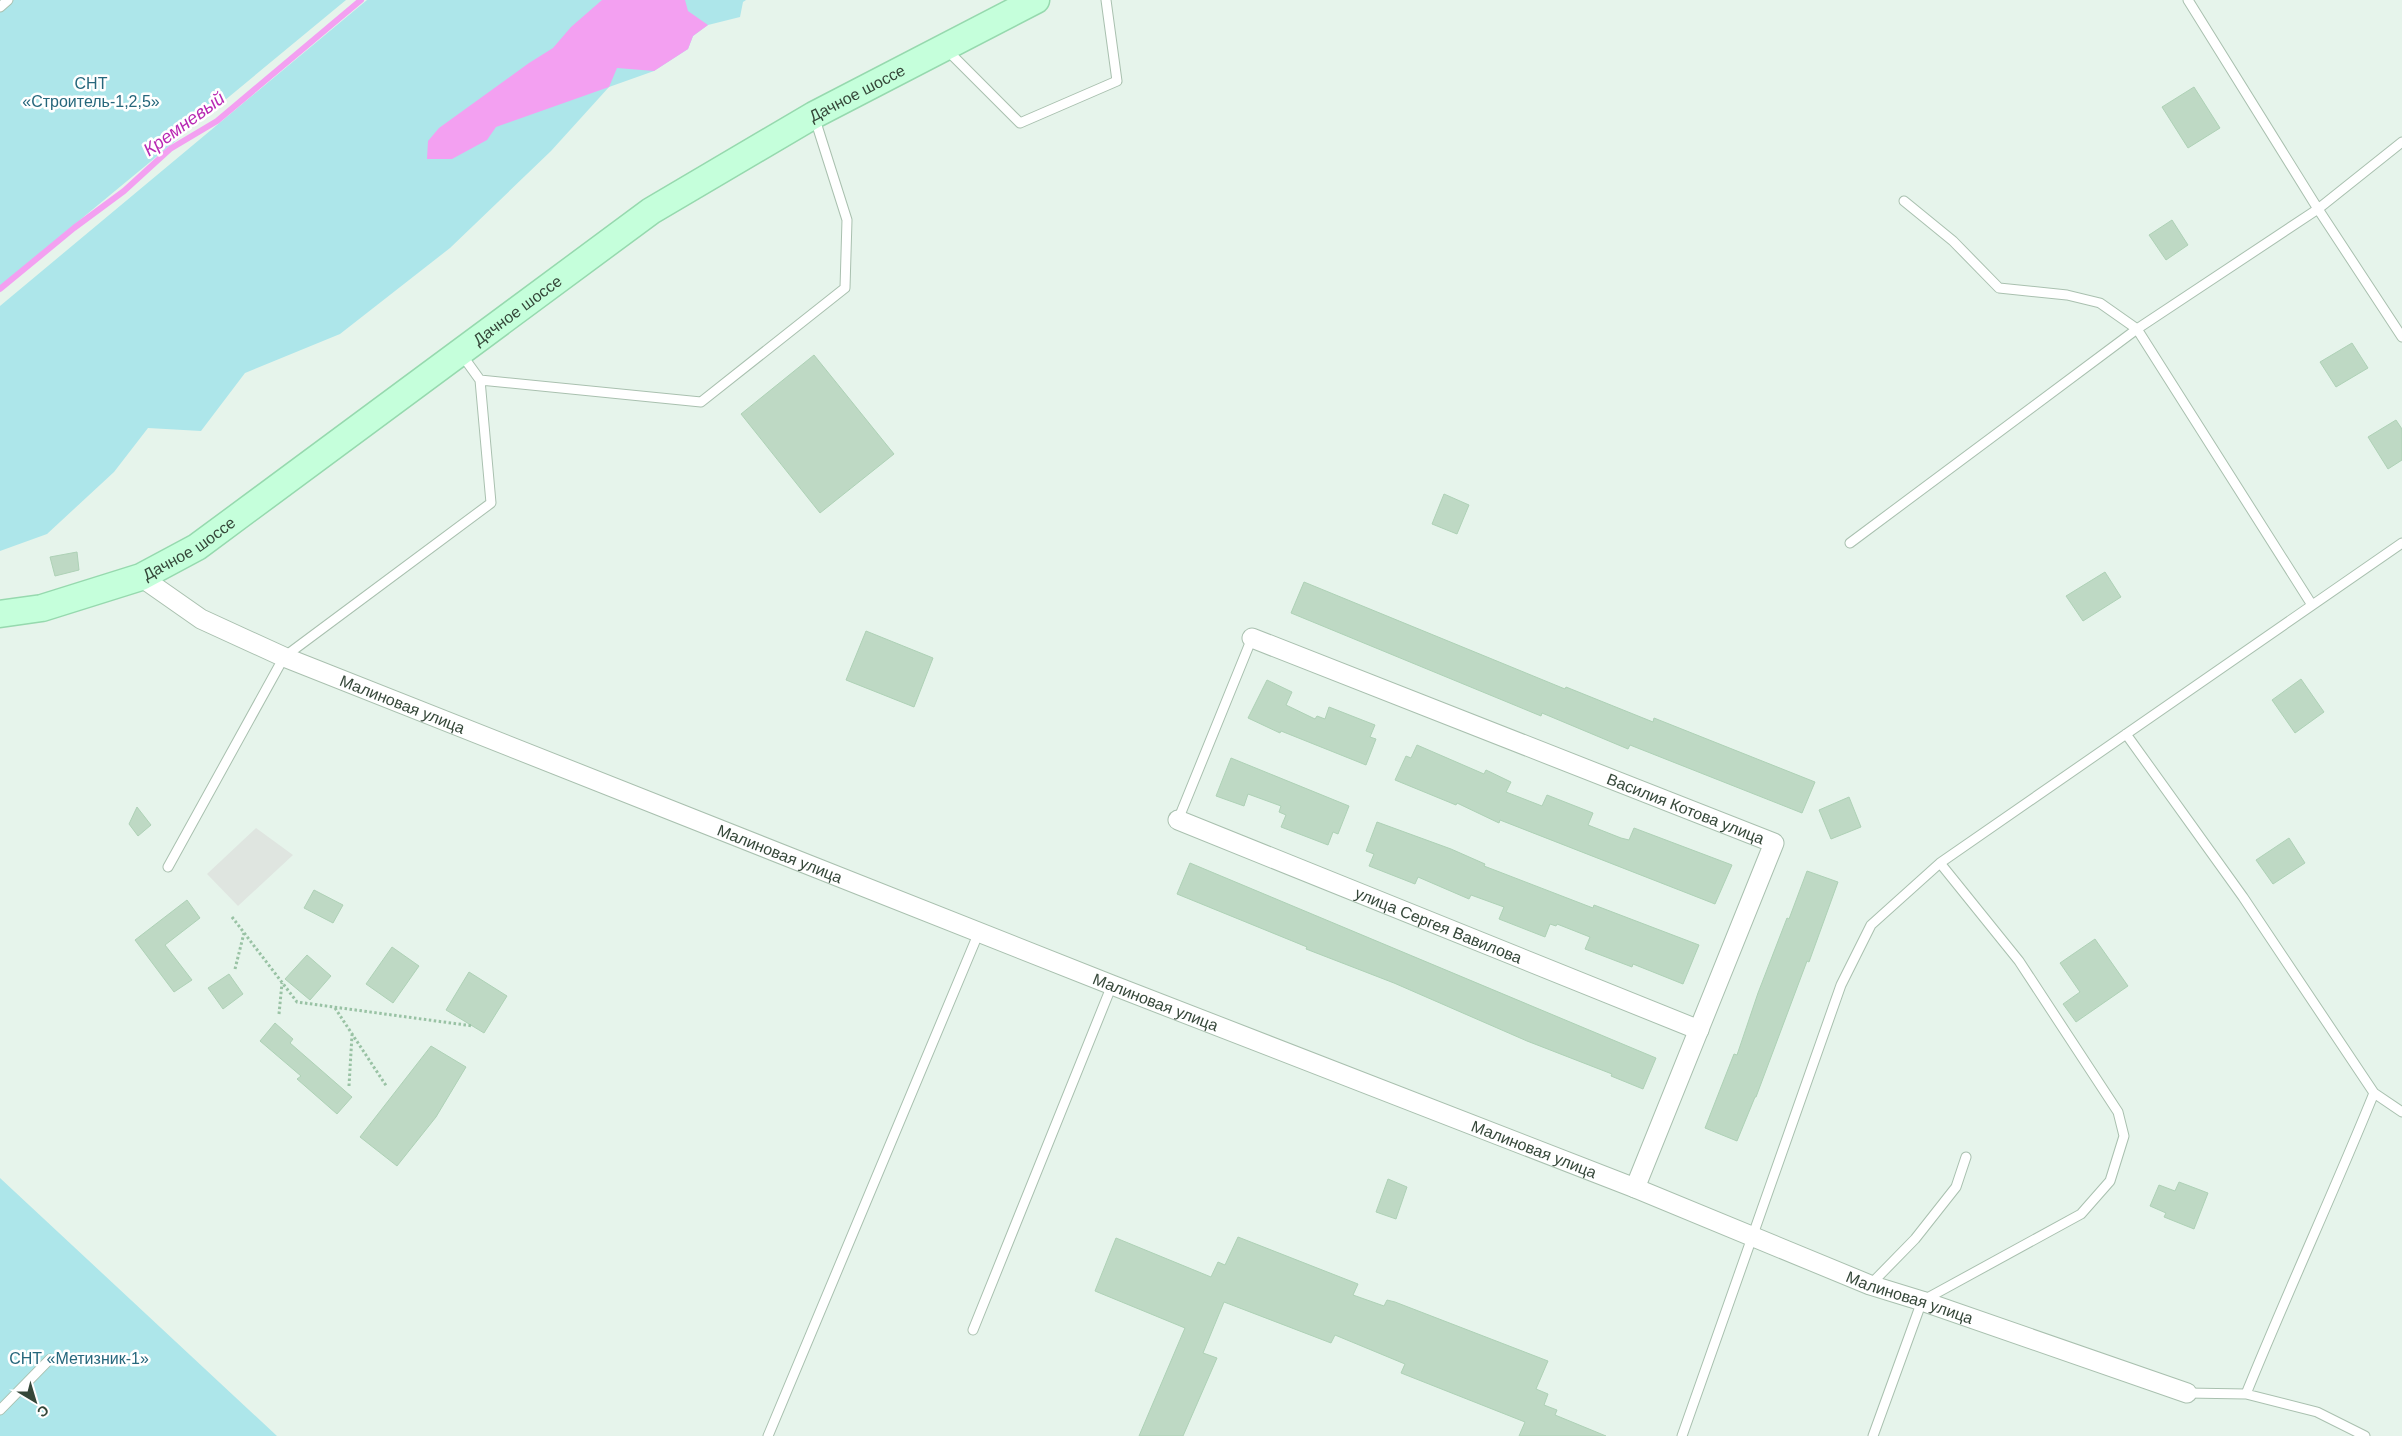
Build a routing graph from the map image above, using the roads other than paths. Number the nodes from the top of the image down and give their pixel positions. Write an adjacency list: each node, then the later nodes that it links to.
1 (8, 0): 5 (lane)
2 (1036, 0): 6 (main road, Дачное шоссе)
3 (1106, 0): 6 (lane)
4 (2188, 0): 10 (lane)
5 (0, 7)
6 (944, 47): 7 (main road, Дачное шоссе)
7 (814, 114): 13 (main road, Дачное шоссе); 14 (lane)
8 (2402, 142): 10 (lane)
9 (1904, 201): 11 (lane)
10 (2318, 209): 11 (lane); 12 (lane)
11 (2137, 328): 15 (lane); 18 (lane)
12 (2402, 336)
13 (460, 352): 14 (lane); 17 (main road, Дачное шоссе)
14 (480, 380): 21 (lane)
15 (1850, 543)
16 (2402, 543): 18 (lane)
17 (141, 577): 19 (main road, Дачное шоссе); 21 (street, Малиновая улица)
18 (2312, 605): 22 (lane)
19 (0, 614)
20 (1252, 638): 23 (lane); 28 (street, Василия Котова улица)
21 (284, 657): 25 (lane); 26 (street, Малиновая улица)
22 (2126, 734): 24 (lane); 29 (lane)
23 (1178, 820): 28 (street, улица Сергея Вавилова)
24 (1940, 863): 33 (lane); 35 (lane)
25 (168, 867)
26 (979, 932): 27 (street, Малиновая улица); 41 (lane)
27 (1112, 986): 32 (street, Малиновая улица); 36 (lane)
28 (1699, 1030): 32 (street, Василия Котова улица)
29 (2374, 1093): 30 (lane); 39 (lane)
30 (2402, 1112)
31 (1966, 1157): 34 (lane)
32 (1635, 1188): 33 (street, Малиновая улица)
33 (1753, 1237): 34 (street, Малиновая улица); 42 (lane)
34 (1870, 1285): 35 (street, Малиновая улица)
35 (1922, 1301): 38 (street, Малиновая улица); 43 (lane)
36 (973, 1330)
37 (50, 1359): 40 (lane)
38 (2187, 1393): 39 (lane)
39 (2246, 1394): 44 (lane)
40 (0, 1410)
41 (768, 1436)
42 (1682, 1436)
43 (1873, 1436)
44 (2365, 1436)

